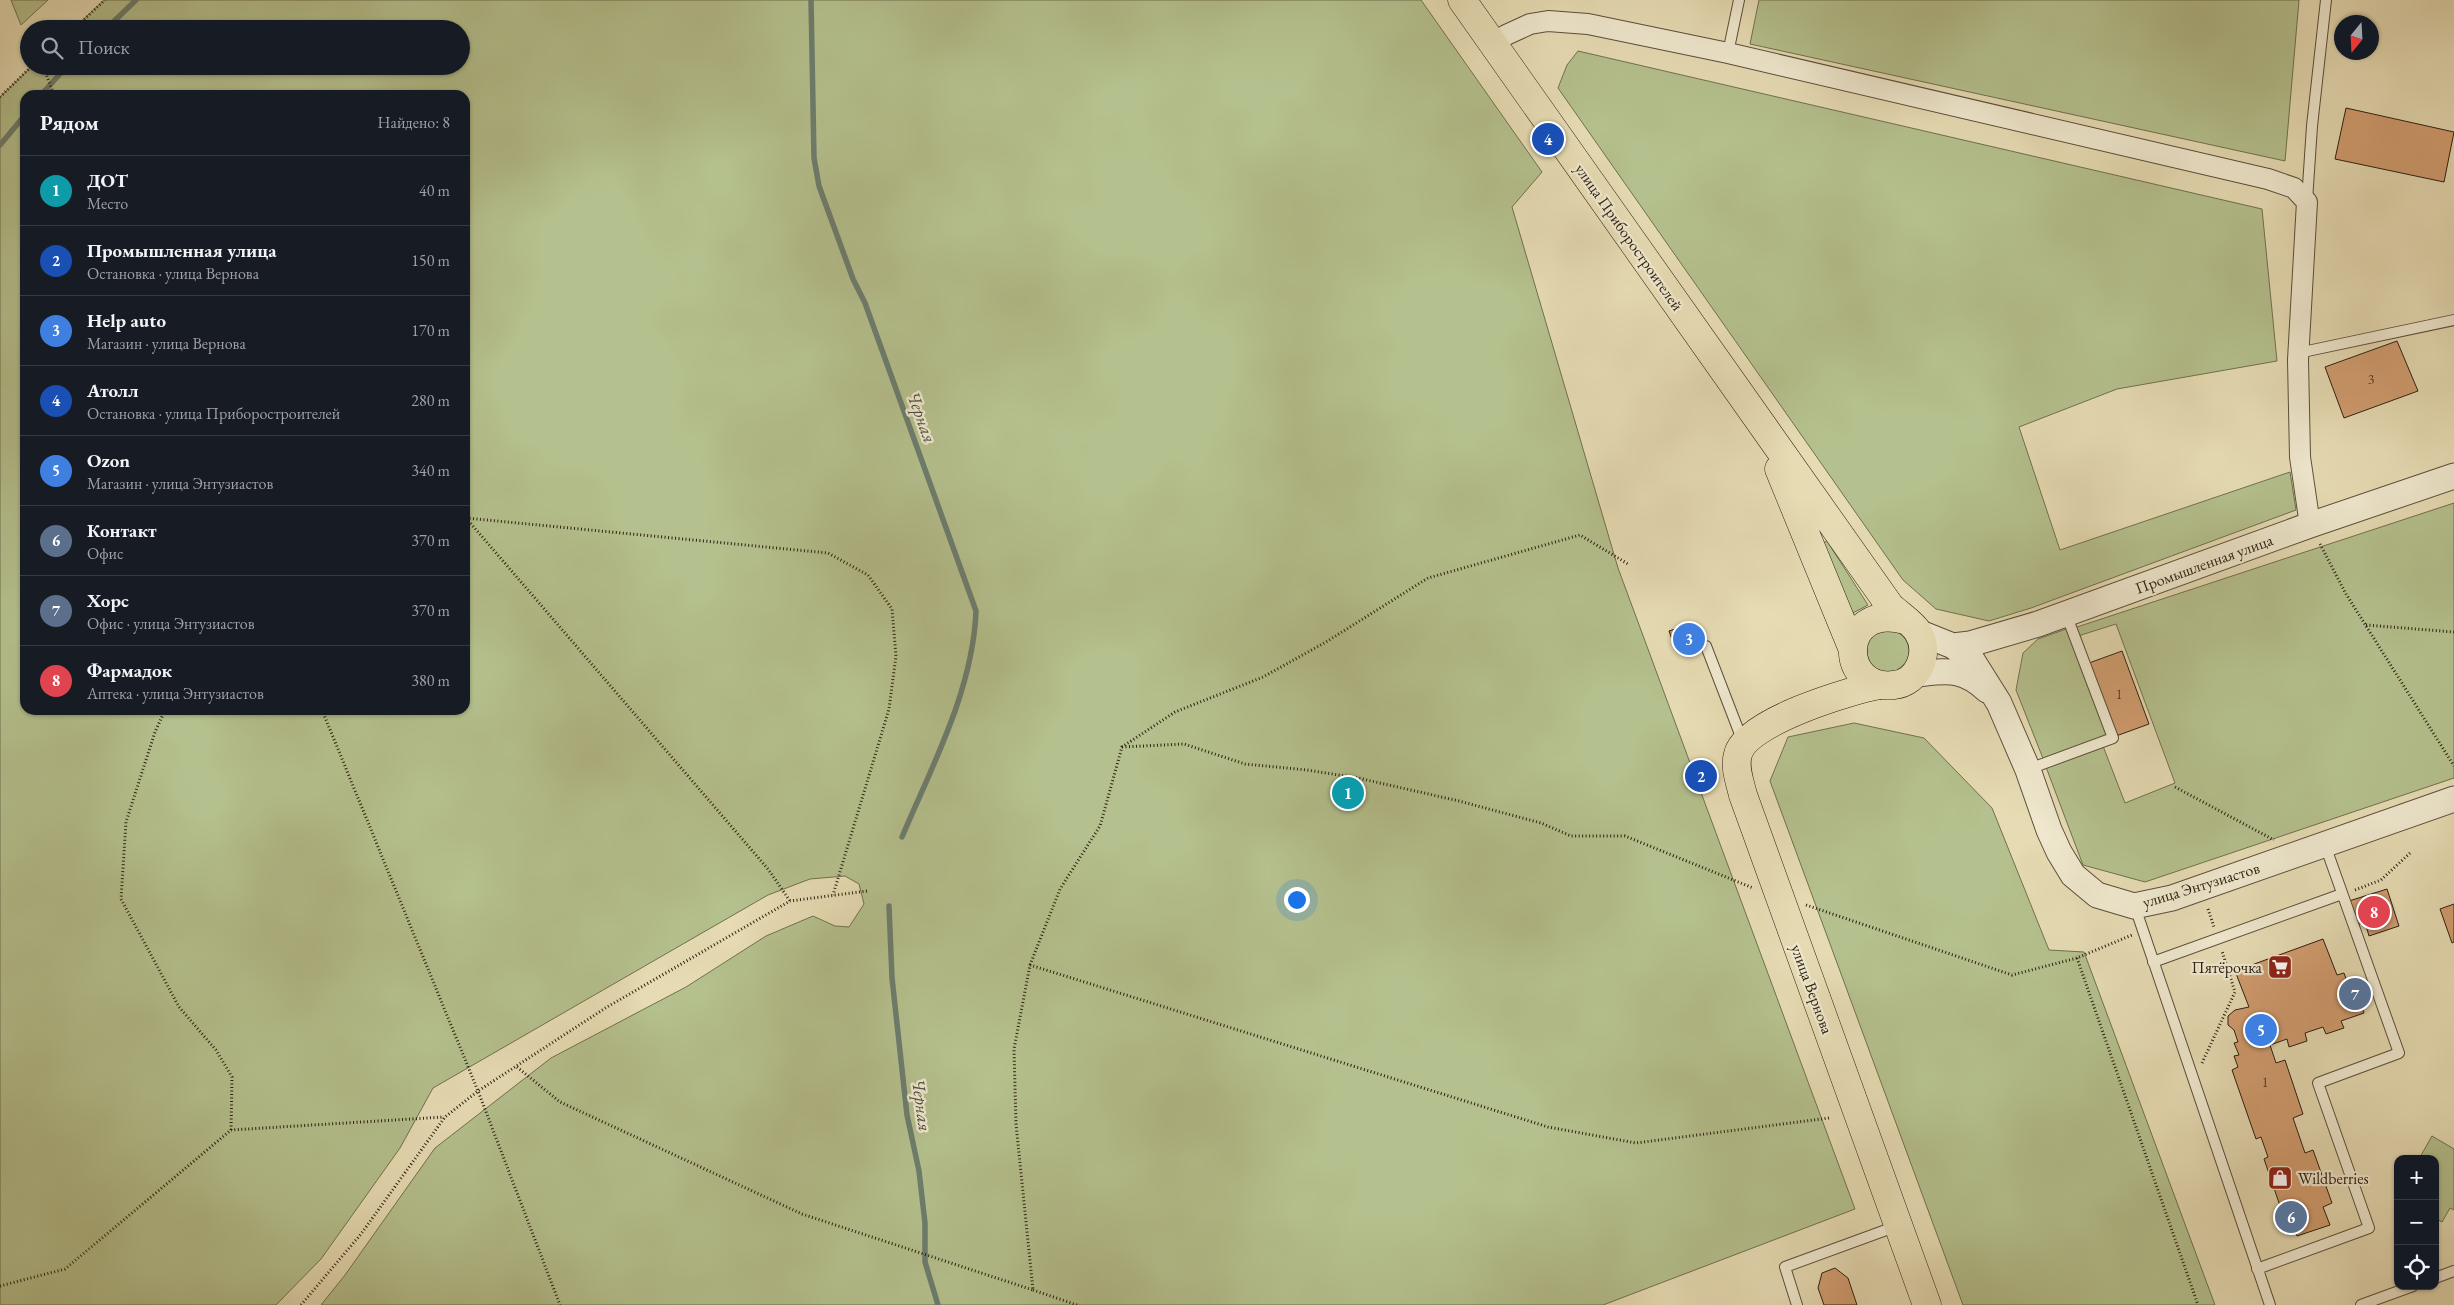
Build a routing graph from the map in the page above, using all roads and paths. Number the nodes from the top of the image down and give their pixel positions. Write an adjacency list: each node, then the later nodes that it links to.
1 (105, 0): 5 (path)
2 (1462, 0): 6 (main road, улица Приборостроителей)
3 (1739, 0): 7 (lane)
4 (2326, 0): 12 (lane)
5 (84, 20)
6 (1493, 44): 7 (street); 15 (main road, улица Приборостроителей)
7 (1728, 53): 12 (street)
8 (23, 75): 11 (path)
9 (46, 75): 10 (path)
10 (52, 90)
11 (0, 97)
12 (2307, 202): 14 (street)
13 (2454, 320): 14 (lane)
14 (2298, 353): 19 (street)
15 (1761, 426): 23 (main road, улица Приборостроителей); 27 (main road, улица Приборостроителей)
16 (2454, 476): 19 (street, Промышленная улица)
17 (470, 518): 45 (path)
18 (470, 523): 47 (path)
19 (2310, 526): 21 (street, Промышленная улица); 22 (path)
20 (1628, 564): 35 (path)
21 (2066, 614): 26 (street, Промышленная улица); 37 (lane)
22 (2365, 625): 24 (path); 36 (path)
23 (1912, 626): 26 (street, улица Энтузиастов); 27 (main road); 28 (main road)
24 (2454, 632)
25 (1706, 646): 34 (lane)
26 (1953, 646): 30 (street, улица Энтузиастов)
27 (1853, 655): 29 (main road); 31 (main road)
28 (1916, 674): 29 (main road); 30 (street, улица Энтузиастов)
29 (1879, 685): 31 (main road)
30 (2000, 702): 37 (street, улица Энтузиастов)
31 (1809, 706): 34 (main road)
32 (162, 715): 59 (path)
33 (324, 715): 56 (path)
34 (1743, 743): 46 (main road, улица Вернова)
35 (1122, 747): 46 (path); 53 (path)
36 (2454, 766)
37 (2028, 770): 48 (street, улица Энтузиастов)
38 (2175, 786): 42 (path)
39 (2454, 799): 40 (street, улица Энтузиастов)
40 (2324, 844): 42 (street, улица Энтузиастов); 44 (lane)
41 (2410, 853): 44 (path)
42 (2285, 858): 48 (street, улица Энтузиастов)
43 (867, 891): 45 (path)
44 (2342, 894): 51 (lane); 61 (lane)
45 (833, 896): 47 (path)
46 (1779, 896): 50 (path); 60 (main road, улица Вернова)
47 (790, 901): 54 (path)
48 (2134, 906): 51 (lane)
49 (2134, 934): 50 (path)
50 (2077, 958): 72 (path)
51 (2153, 962): 55 (lane)
52 (2226, 963): 55 (path)
53 (1030, 965): 58 (path); 65 (path)
54 (517, 1067): 56 (path); 65 (path)
55 (2194, 1082): 61 (lane)
56 (478, 1092): 57 (path); 68 (path)
57 (445, 1117): 59 (path); 67 (path)
58 (1829, 1118)
59 (231, 1130): 64 (path)
60 (1897, 1226): 70 (lane); 71 (main road, улица Вернова)
61 (2257, 1269): 73 (lane)
62 (2454, 1271): 63 (lane)
63 (2439, 1277)
64 (0, 1286)
65 (1033, 1290): 69 (path)
66 (2402, 1290): 74 (lane)
67 (301, 1305)
68 (560, 1305)
69 (1077, 1305)
70 (1797, 1305)
71 (1927, 1305)
72 (2198, 1305)
73 (2270, 1305)
74 (2361, 1305)

